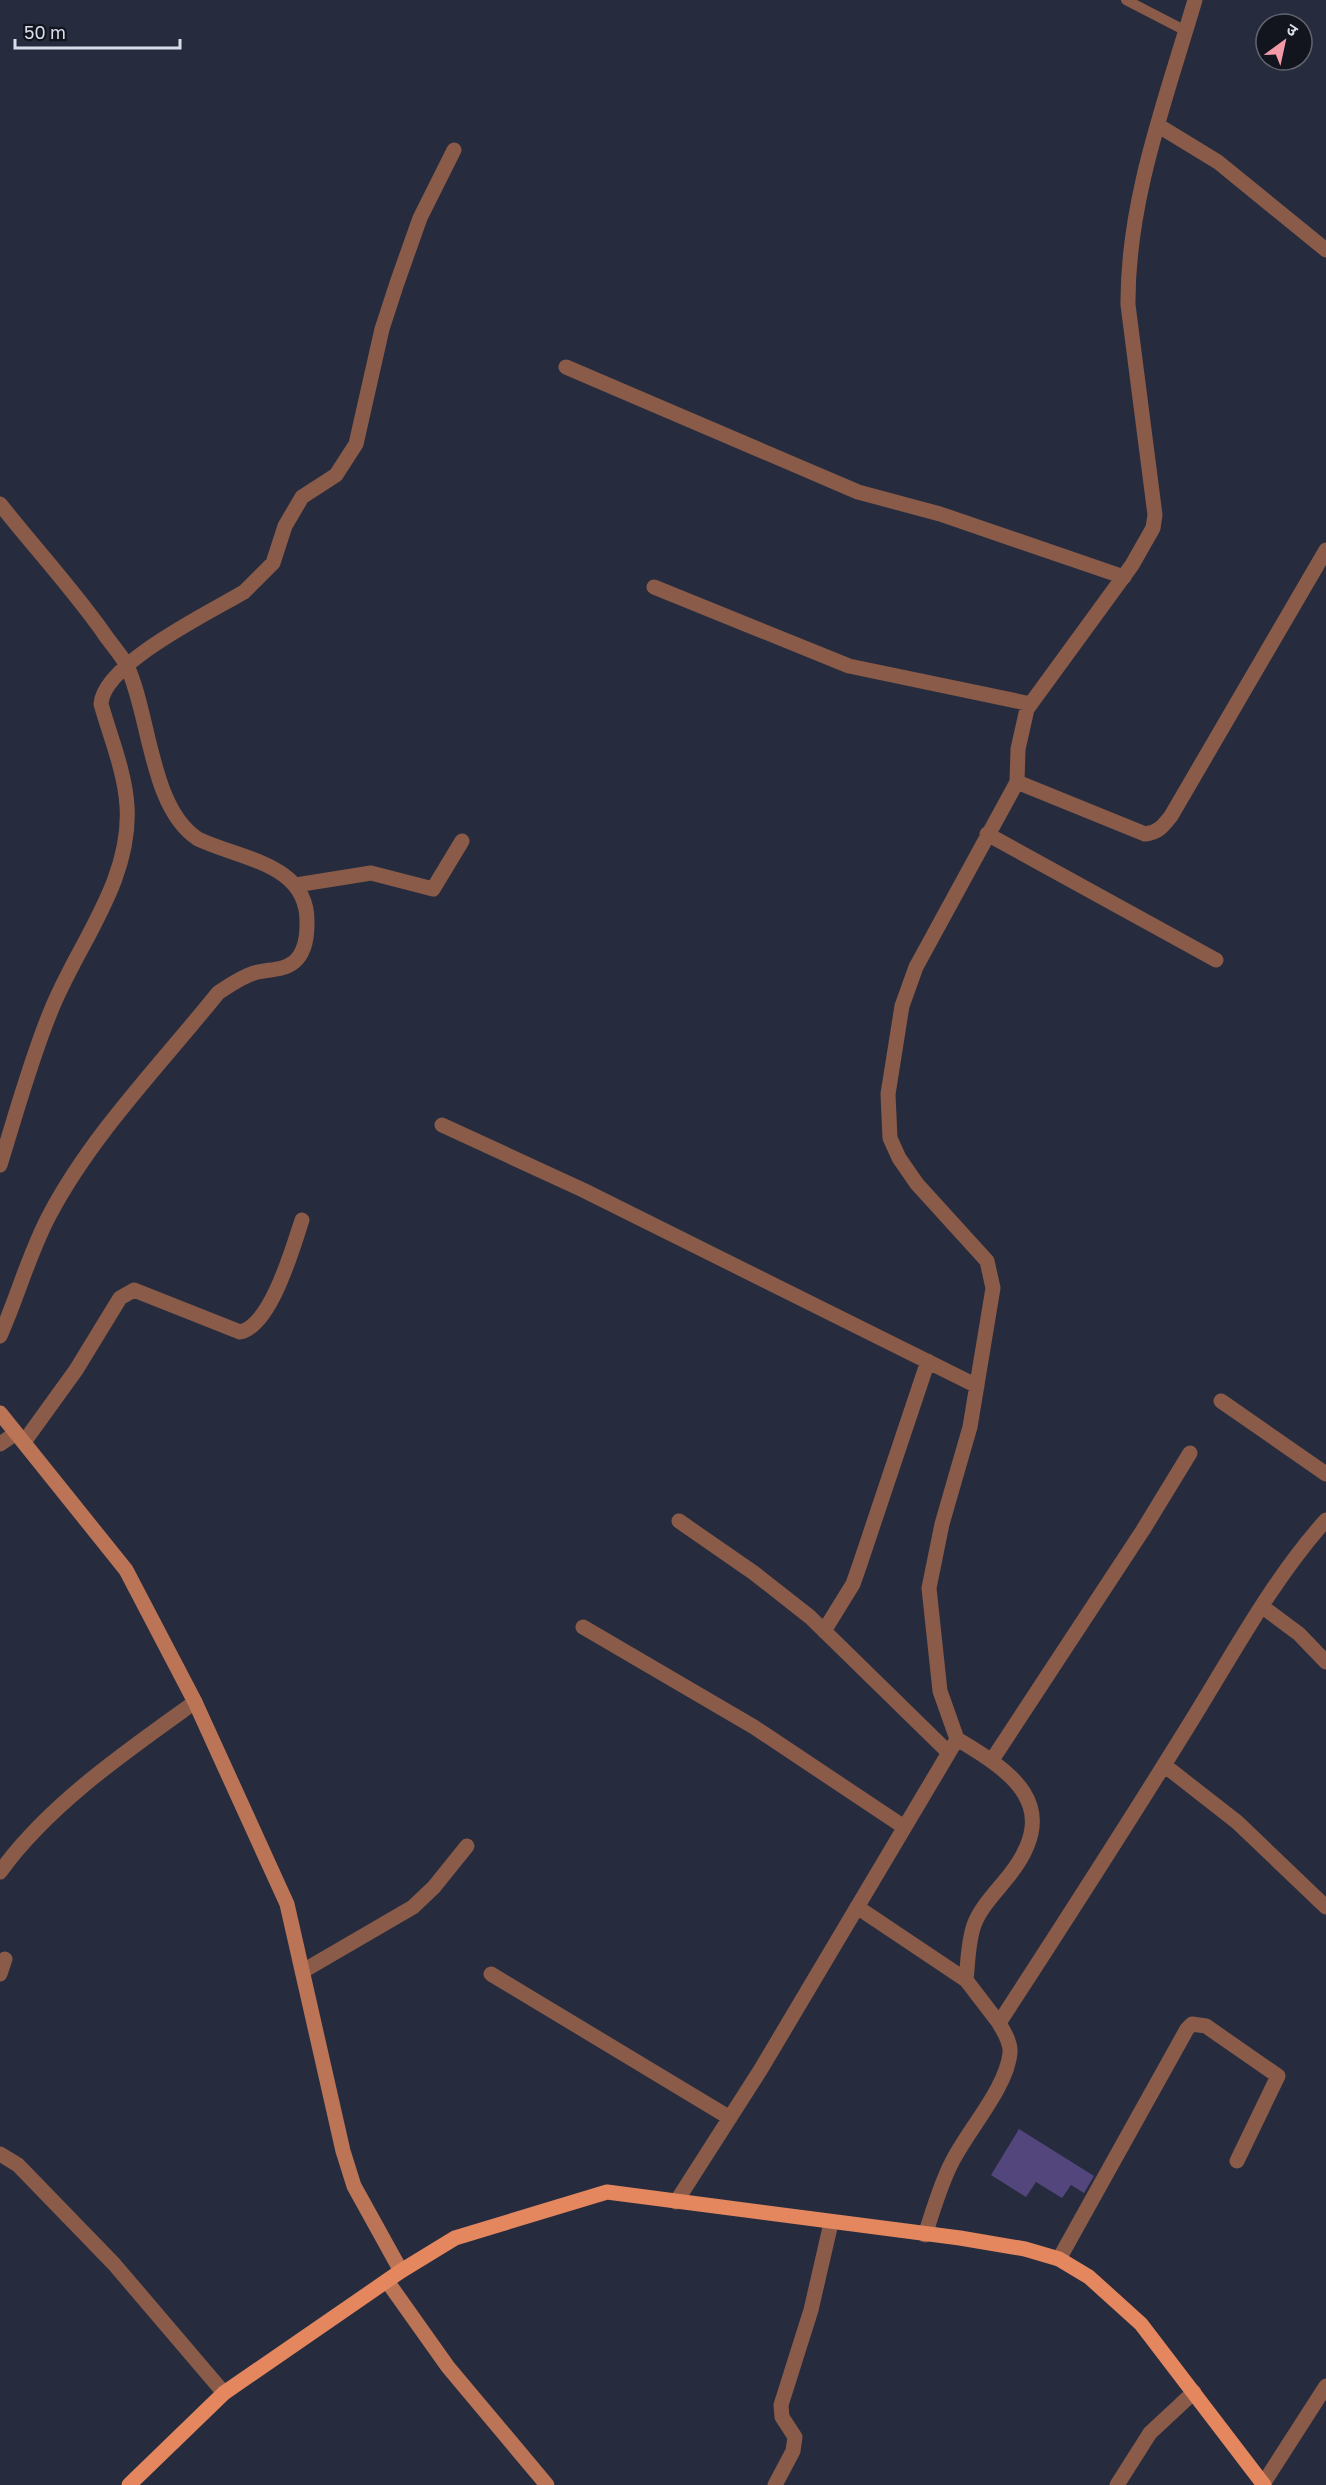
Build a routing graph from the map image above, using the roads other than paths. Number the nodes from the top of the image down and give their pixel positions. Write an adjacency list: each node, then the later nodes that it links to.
1 (1126, 0): 3 (lane)
2 (1195, 0): 3 (street)
3 (1186, 31): 4 (street)
4 (1159, 126): 6 (street); 10 (street)
5 (454, 150): 12 (street)
6 (1326, 250)
7 (566, 367): 10 (street)
8 (0, 504): 12 (street)
9 (1326, 550): 14 (street)
10 (1124, 577): 13 (street)
11 (654, 587): 13 (street)
12 (116, 675): 17 (street); 20 (street)
13 (1030, 704): 14 (street)
14 (1017, 782): 15 (street)
15 (987, 834): 18 (street); 24 (street)
16 (462, 841): 17 (street)
17 (296, 885): 22 (street)
18 (1216, 960)
19 (442, 1125): 23 (street)
20 (0, 1165)
21 (302, 1220): 27 (street)
22 (0, 1336)
23 (928, 1362): 24 (street); 35 (street)
24 (977, 1386): 38 (street)
25 (1221, 1401): 30 (street)
26 (0, 1413): 27 (street)
27 (20, 1437): 28 (street); 37 (street)
28 (0, 1444)
29 (1190, 1453): 39 (street)
30 (1326, 1474)
31 (1326, 1520): 33 (street)
32 (678, 1521): 35 (street)
33 (1263, 1607): 36 (street); 40 (street)
34 (583, 1627): 41 (street)
35 (825, 1631): 38 (street)
36 (1326, 1662)
37 (195, 1701): 43 (street); 47 (street)
38 (952, 1746): 39 (street); 41 (street)
39 (992, 1760): 50 (street)
40 (1164, 1765): 45 (street); 51 (street)
41 (904, 1827): 44 (street)
42 (466, 1846): 47 (street)
43 (0, 1872)
44 (857, 1907): 50 (street); 52 (street)
45 (1326, 1907)
46 (5, 1959): 48 (street)
47 (303, 1971): 59 (street)
48 (0, 1974)
49 (491, 1974): 52 (street)
50 (966, 1980): 51 (street)
51 (999, 2023): 57 (street)
52 (730, 2118): 55 (street)
53 (0, 2154): 63 (street)
54 (1237, 2161): 58 (street)
55 (676, 2202): 56 (main road); 59 (main road)
56 (831, 2223): 57 (main road); 67 (street)
57 (927, 2235): 58 (main road)
58 (1059, 2259): 62 (main road)
59 (401, 2271): 60 (main road)
60 (387, 2281): 63 (main road); 66 (street)
61 (1326, 2386): 64 (street)
62 (1194, 2392): 64 (main road); 68 (street)
63 (224, 2393): 65 (main road)
64 (1264, 2484)
65 (129, 2485)
66 (547, 2485)
67 (776, 2485)
68 (1116, 2485)

